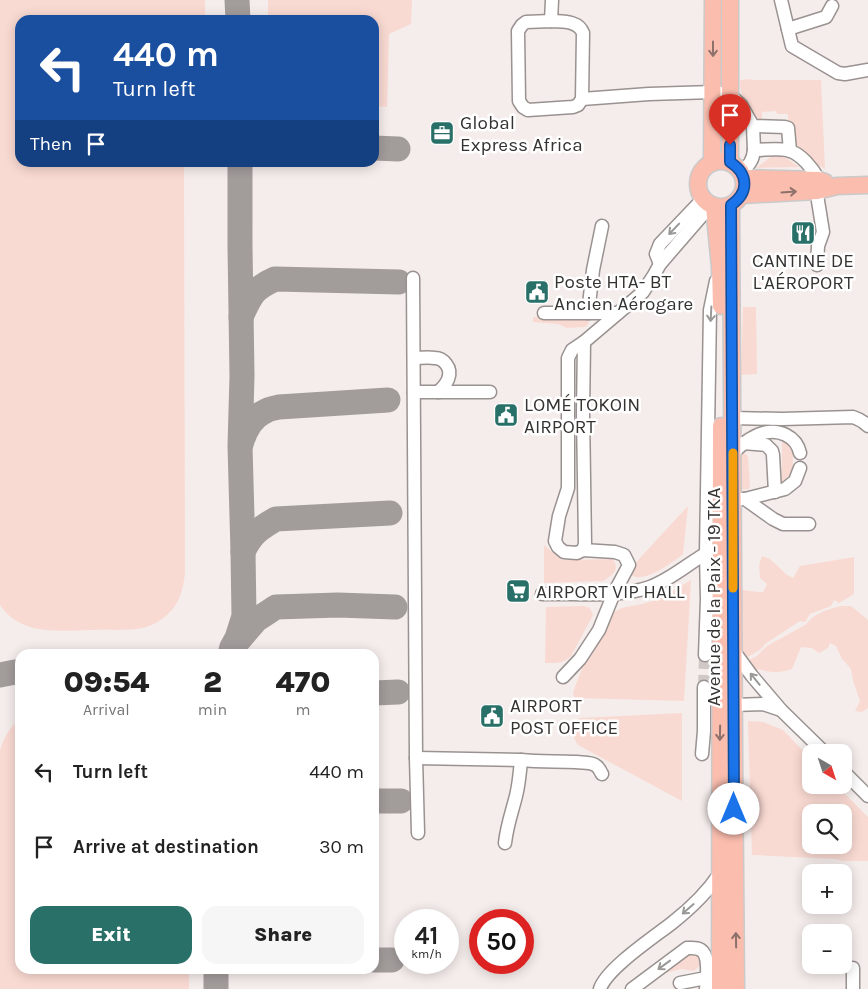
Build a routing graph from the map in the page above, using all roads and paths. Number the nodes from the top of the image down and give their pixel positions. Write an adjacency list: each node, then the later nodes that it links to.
1 (552, 0): 6 (street)
2 (713, 0): 9 (main road, one-way to 9)
3 (730, 0): 10 (main road)
4 (781, 0): 7 (street)
5 (835, 2): 7 (street)
6 (550, 21): 11 (street); 11 (street)
7 (788, 29): 8 (street)
8 (868, 70)
9 (713, 92): 10 (street); 11 (street); 15 (main road)
10 (729, 94): 12 (street); 16 (main road)
11 (582, 99)
12 (753, 126): 13 (street); 14 (street)
13 (754, 150): 14 (street); 16 (street)
14 (790, 150): 18 (street)
15 (712, 163): 16 (main road); 20 (main road)
16 (738, 171): 18 (main road); 19 (main road)
17 (868, 185): 18 (main road)
18 (818, 186): 19 (main road, one-way to 18); 22 (street)
19 (737, 200): 20 (main road); 33 (main road, Avenue de la Paix - 19 TKA)
20 (709, 204): 23 (main road); 27 (street)
21 (602, 226): 26 (street)
22 (816, 265)
23 (720, 267): 39 (main road); 43 (street, one-way to 43)
24 (413, 278): 29 (street)
25 (544, 313): 26 (street)
26 (588, 313): 27 (street)
27 (618, 313): 28 (street)
28 (584, 342): 42 (street); 42 (street)
29 (414, 358): 30 (street); 31 (street)
30 (414, 392): 31 (street); 54 (street)
31 (438, 392): 32 (street)
32 (490, 392)
33 (732, 418): 34 (street); 35 (main road, Avenue de la Paix - 19 TKA)
34 (868, 426)
35 (738, 448): 36 (street); 38 (street); 39 (main road, Avenue de la Paix - 19 TKA)
36 (800, 453)
37 (800, 468): 38 (street)
38 (775, 492): 39 (street)
39 (733, 499): 40 (street); 41 (main road, Avenue de la Paix - 19 TKA); 46 (main road, Avenue de la Paix - 19 TKA)
40 (810, 524)
41 (721, 545): 43 (street); 61 (main road, Avenue de la Paix - 19 TKA, one-way to 61)
42 (583, 550): 44 (street)
43 (706, 553): 44 (street); 47 (street)
44 (614, 593): 45 (street); 48 (street)
45 (542, 594)
46 (733, 650): 50 (main road, Avenue de la Paix - 19 TKA); 51 (street, one-way to 46)
47 (705, 655)
48 (563, 677)
49 (704, 688): 53 (street)
50 (734, 705): 51 (street); 68 (main road, Avenue de la Paix - 19 TKA, one-way to 50)
51 (781, 710): 52 (street)
52 (816, 744)
53 (702, 754)
54 (416, 758): 55 (street); 59 (street)
55 (521, 760): 56 (street); 60 (street)
56 (602, 774)
57 (852, 780): 58 (street)
58 (868, 796)
59 (418, 834)
60 (505, 843)
61 (720, 873): 65 (street, one-way to 65); 67 (main road, Avenue de la Paix - 19 TKA)
62 (853, 968): 69 (street)
63 (680, 983): 64 (street)
64 (706, 983): 66 (street, one-way to 66)
65 (600, 989)
66 (632, 989)
67 (720, 989)
68 (736, 989)
69 (853, 989)

